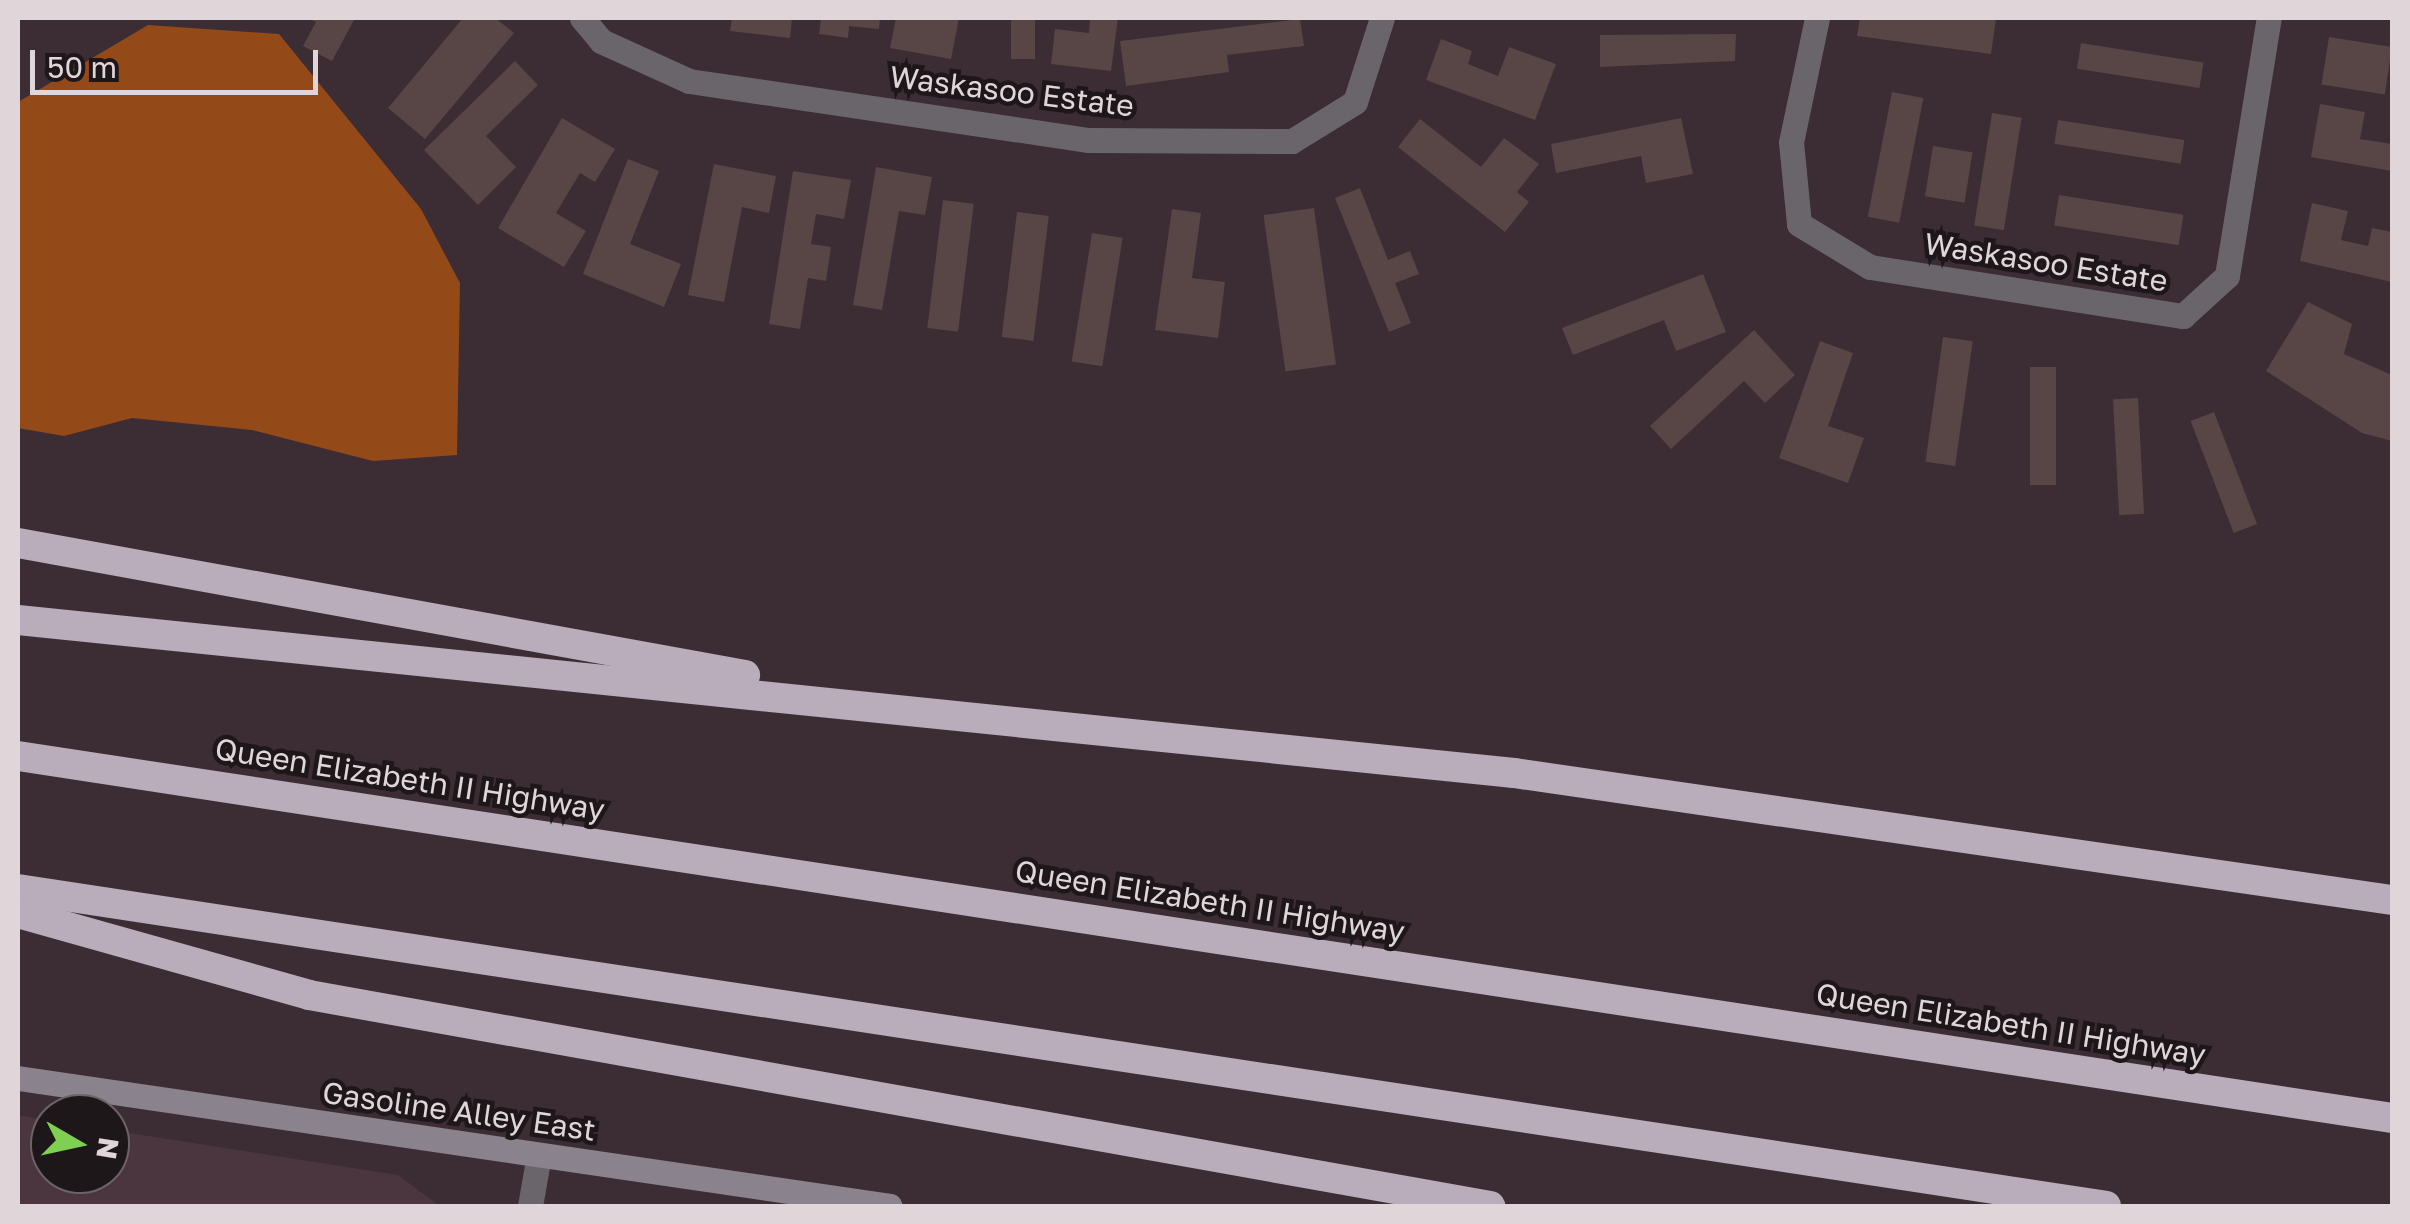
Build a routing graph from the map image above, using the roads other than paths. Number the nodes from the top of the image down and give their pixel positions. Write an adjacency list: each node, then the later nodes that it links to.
1 (582, 18): 2 (street, Waskasoo Estate)
2 (1382, 18)
3 (1817, 18): 4 (street, Waskasoo Estate)
4 (2269, 18)
5 (18, 543): 7 (highway)
6 (18, 620): 7 (highway)
7 (975, 715): 10 (highway)
8 (18, 756): 13 (highway, Queen Elizabeth II Highway)
9 (18, 889): 18 (highway)
10 (2392, 900)
11 (18, 913): 17 (highway)
12 (18, 1078): 14 (street, Gasoline Alley East)
13 (2392, 1118)
14 (538, 1156): 15 (street); 16 (street, Gasoline Alley East)
15 (530, 1206)
16 (890, 1206)
17 (1490, 1206)
18 (2106, 1206)

